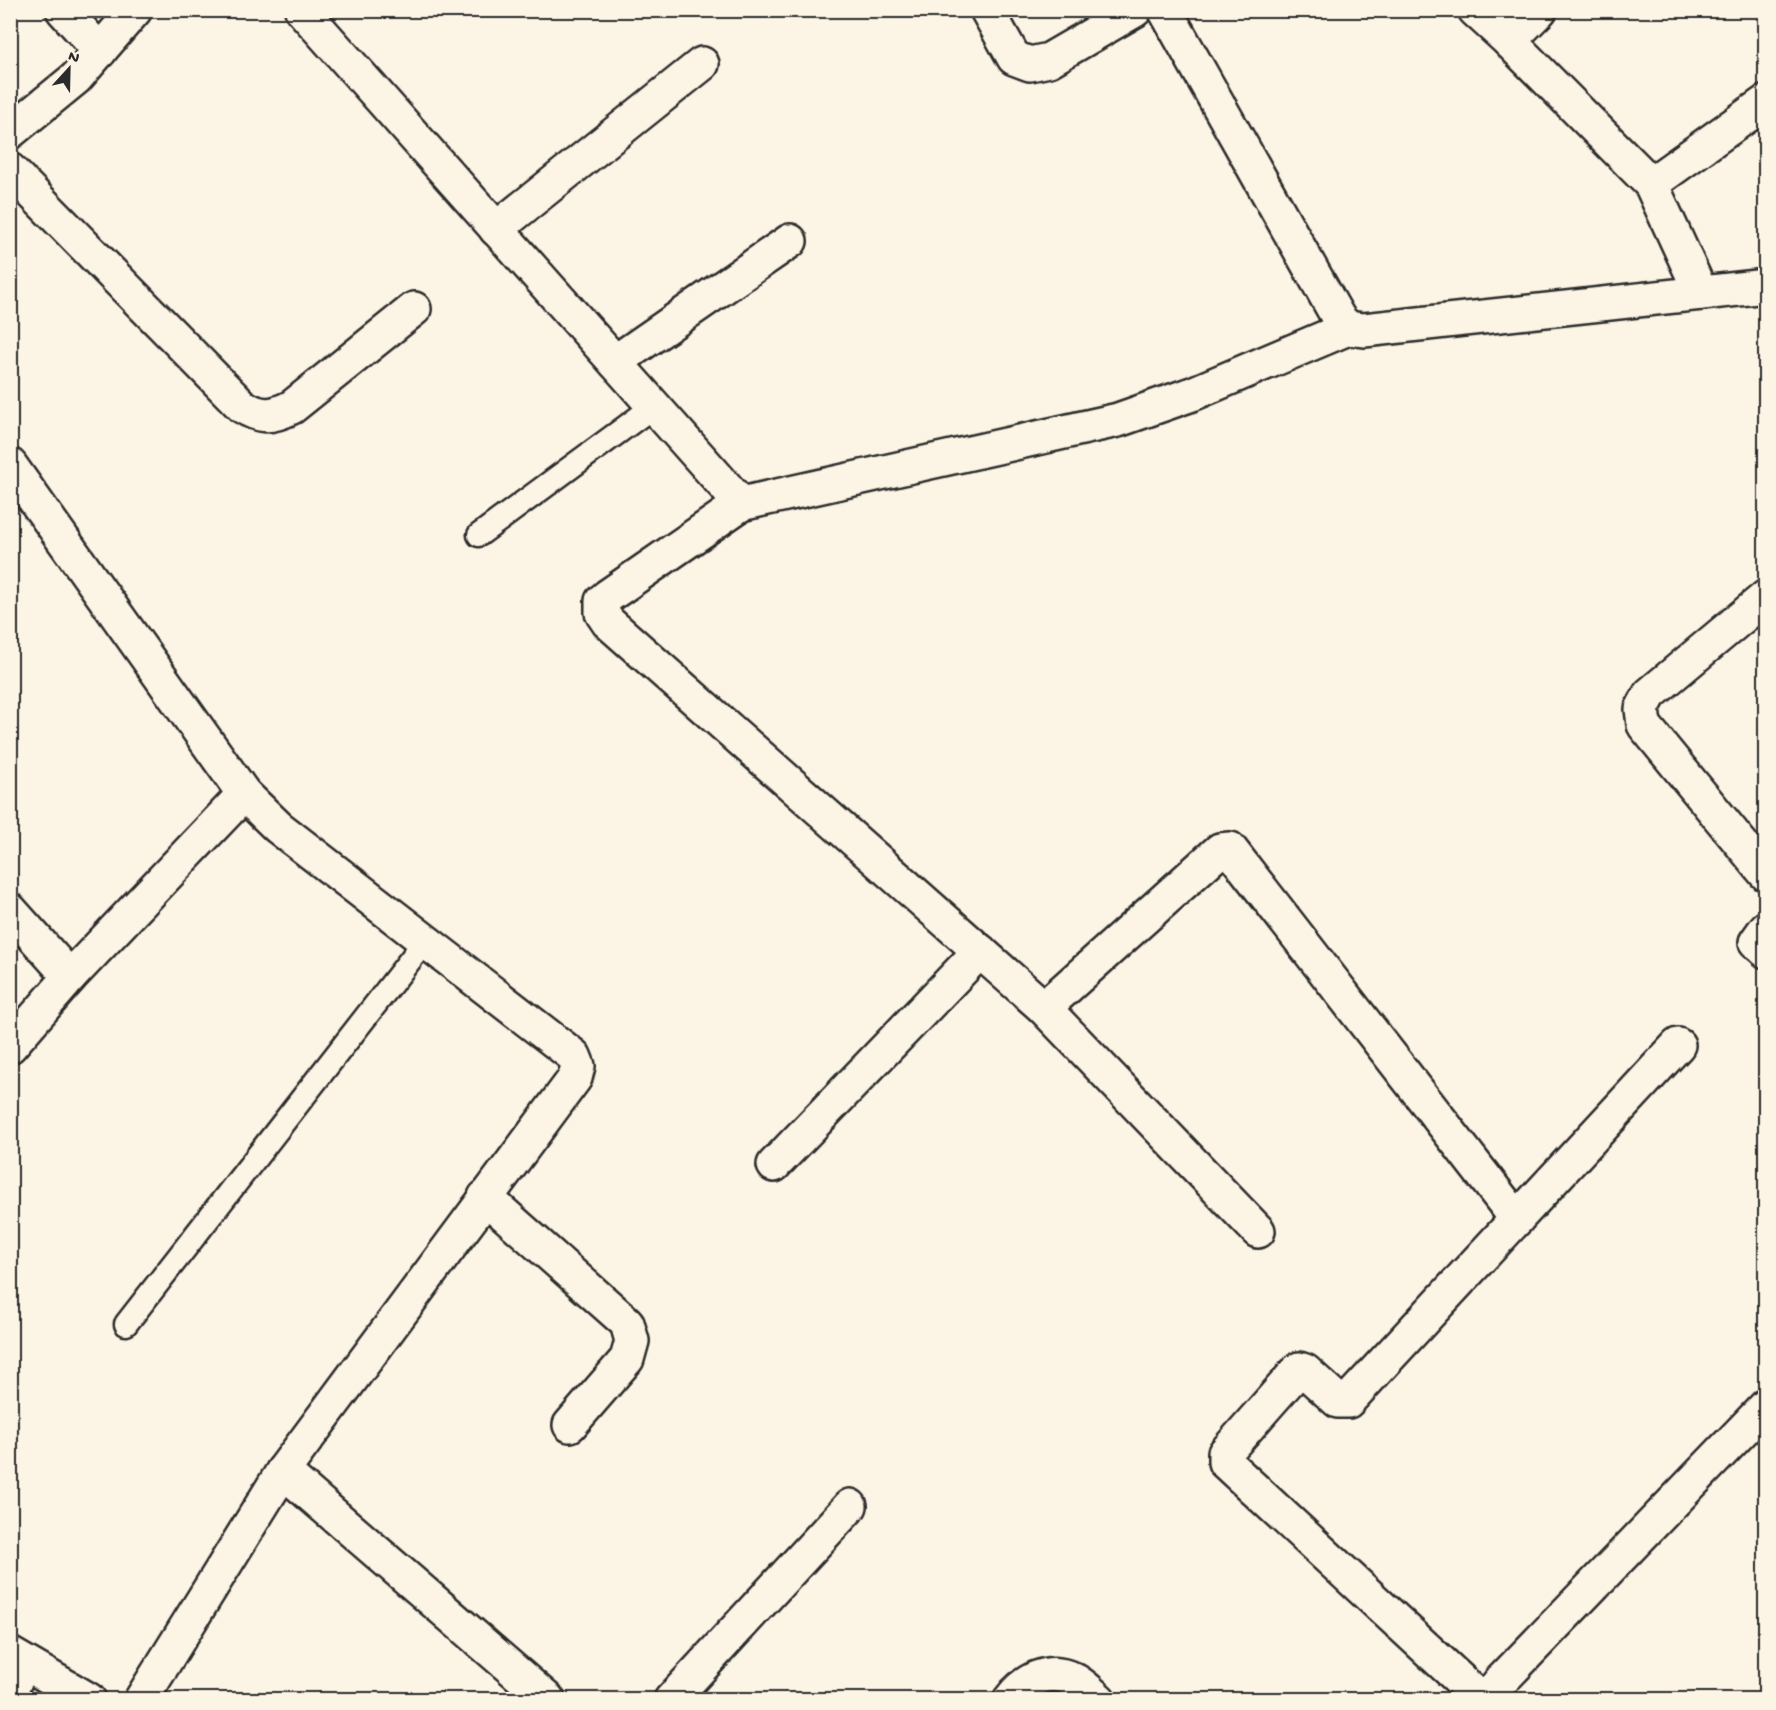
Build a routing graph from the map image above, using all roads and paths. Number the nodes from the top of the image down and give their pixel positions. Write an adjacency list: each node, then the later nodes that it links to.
1 (63, 10): 10 (street)
2 (135, 10): 10 (street)
3 (302, 10): 16 (street)
4 (987, 10): 5 (street)
5 (1135, 10)
6 (1165, 10): 21 (street)
7 (1475, 10): 9 (street)
8 (1540, 10): 9 (street)
9 (1509, 41): 15 (street)
10 (100, 51): 13 (street)
11 (702, 64): 16 (street)
12 (1766, 102): 15 (street)
13 (10, 132)
14 (10, 170): 20 (street)
15 (1651, 184): 19 (street)
16 (496, 229): 22 (street)
17 (790, 241): 22 (street)
18 (1766, 286): 19 (street)
19 (1701, 293): 21 (street)
20 (414, 309)
21 (1348, 328): 25 (street)
22 (615, 362): 23 (street)
23 (654, 406): 25 (street); 26 (lane)
24 (10, 465): 28 (street)
25 (741, 504): 33 (street)
26 (479, 535)
27 (1766, 597): 29 (street)
28 (244, 794): 32 (street); 35 (street)
29 (1766, 874)
30 (10, 910): 35 (street)
31 (1766, 928): 34 (street)
32 (425, 941): 40 (street); 43 (lane)
33 (980, 951): 36 (street); 39 (street)
34 (1766, 951)
35 (70, 977): 38 (street)
36 (1044, 1008): 41 (street); 42 (street)
37 (1678, 1045): 41 (street)
38 (10, 1046)
39 (774, 1165)
40 (485, 1197): 45 (street); 46 (street)
41 (1517, 1219): 55 (street)
42 (1258, 1232)
43 (126, 1324)
44 (1766, 1406): 56 (street)
45 (570, 1425)
46 (283, 1471): 50 (street); 51 (street)
47 (850, 1506): 52 (street)
48 (15, 1670): 49 (street)
49 (88, 1700)
50 (141, 1700)
51 (548, 1700)
52 (671, 1700)
53 (1010, 1700): 54 (street)
54 (1099, 1700)
55 (1482, 1700)
56 (1488, 1700)

